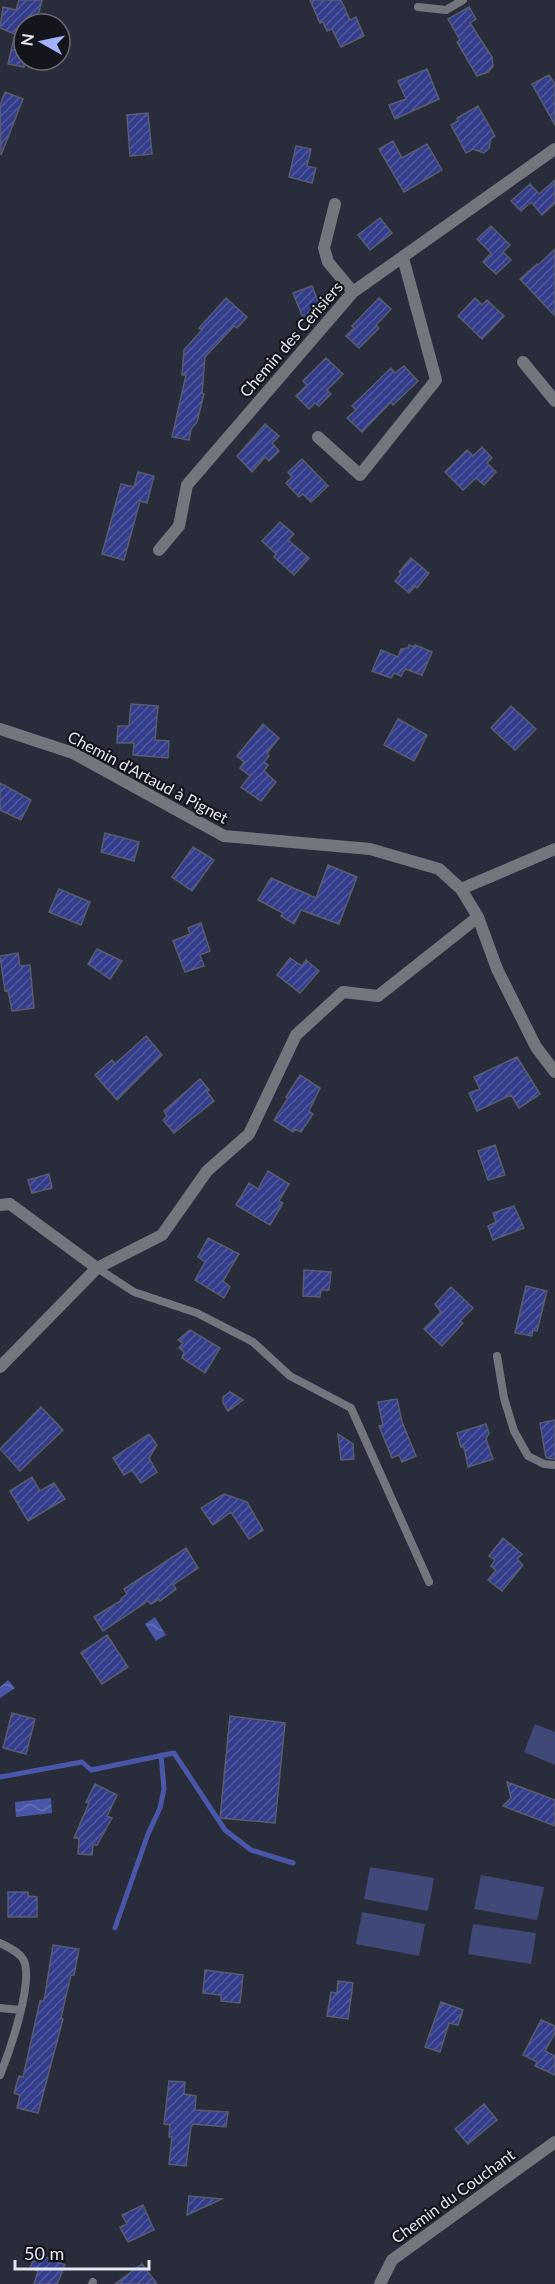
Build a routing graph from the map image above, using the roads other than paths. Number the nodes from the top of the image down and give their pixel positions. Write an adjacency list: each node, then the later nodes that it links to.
1 (463, 0): 2 (lane)
2 (418, 7)
3 (555, 149): 5 (street, Chemin des Cerisiers)
4 (335, 204): 6 (street)
5 (403, 258): 6 (street, Chemin des Cerisiers); 9 (street)
6 (353, 292): 10 (street, Chemin des Cerisiers)
7 (523, 362): 8 (street)
8 (555, 401)
9 (318, 437)
10 (159, 550)
11 (0, 729): 13 (street, Chemin d'Artaud à Pignet)
12 (555, 849): 13 (street)
13 (461, 890): 14 (street, Chemin d'Artaud à Pignet)
14 (478, 917): 15 (street, Chemin d'Artaud à Pignet); 17 (street)
15 (555, 1072)
16 (0, 1205): 17 (street)
17 (98, 1268): 19 (street); 21 (lane)
18 (497, 1356): 20 (lane)
19 (0, 1367)
20 (555, 1465)
21 (429, 1582)
22 (0, 1943): 24 (lane)
23 (0, 2008): 24 (lane)
24 (21, 2010): 25 (lane)
25 (0, 2075)
26 (555, 2142): 27 (street, Chemin du Couchant)
27 (380, 2284)

